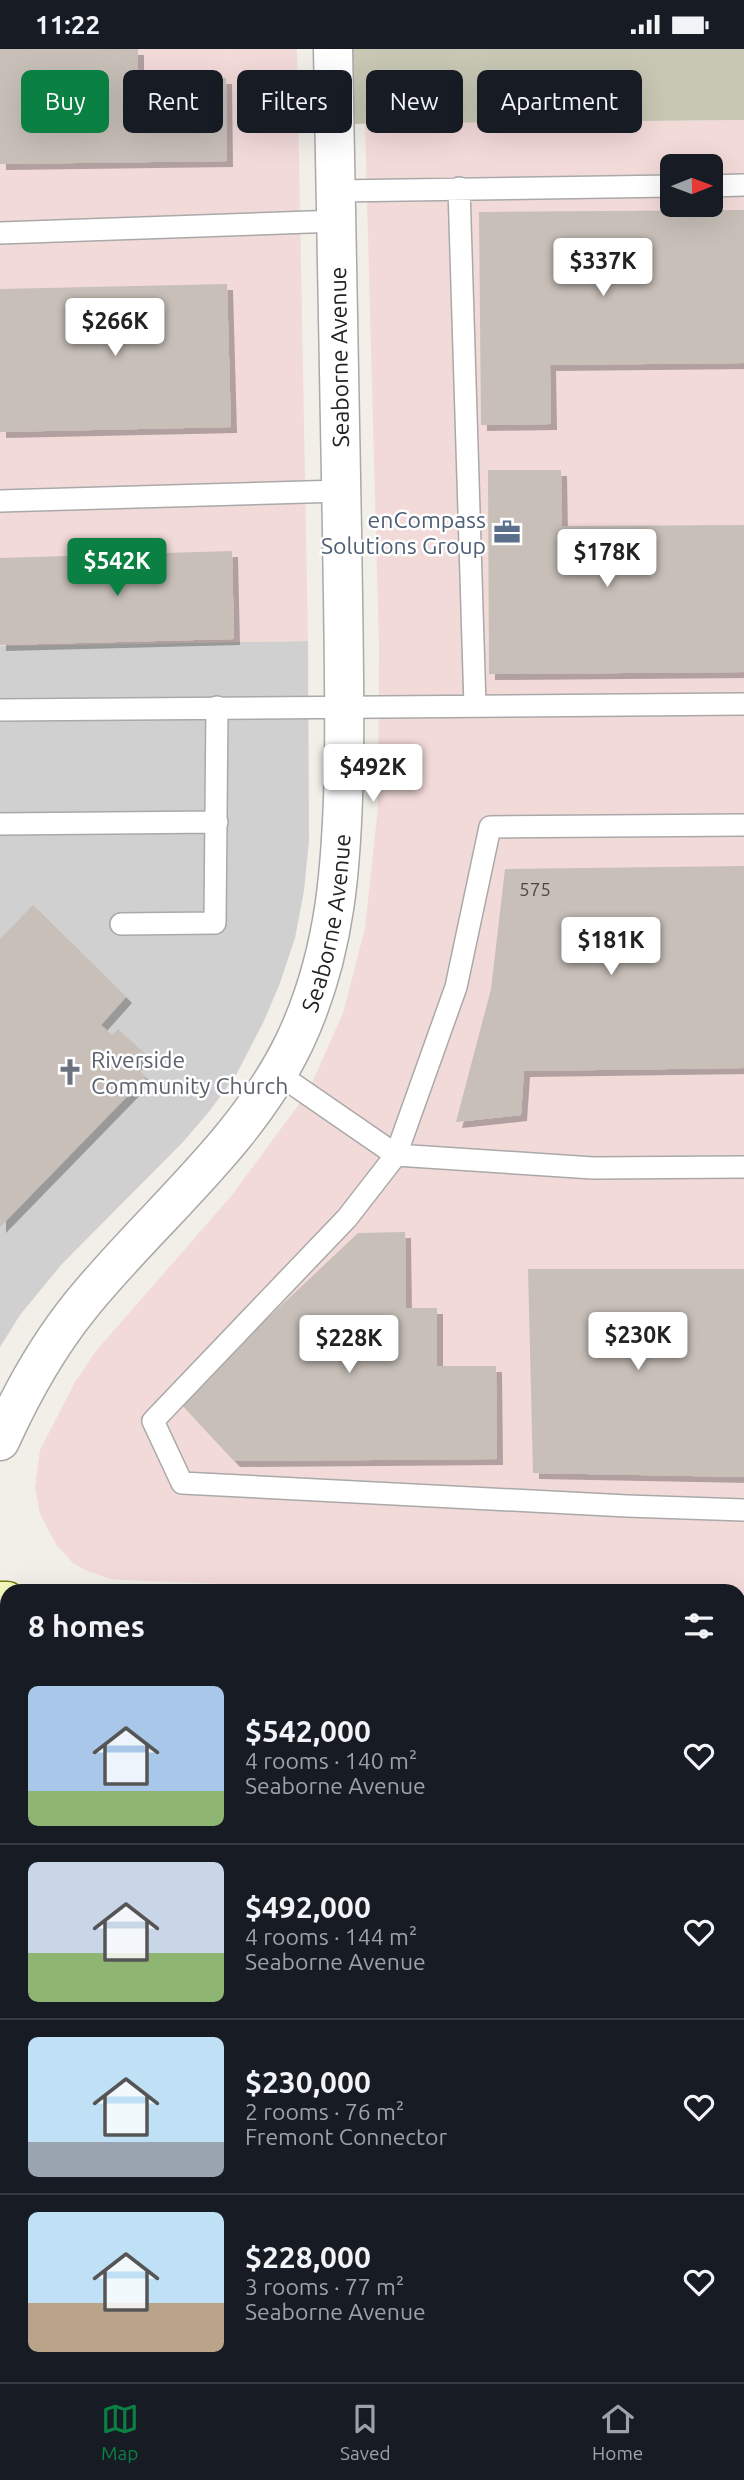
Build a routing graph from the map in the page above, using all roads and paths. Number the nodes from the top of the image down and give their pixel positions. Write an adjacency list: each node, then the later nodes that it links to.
1 (333, 49): 6 (street, Seaborne Avenue)
2 (744, 185): 4 (lane)
3 (660, 186): 5 (lane)
4 (723, 186)
5 (459, 188): 6 (lane); 11 (lane)
6 (337, 206): 7 (lane); 8 (street, Seaborne Avenue)
7 (0, 233)
8 (341, 491): 9 (lane); 13 (street, Seaborne Avenue)
9 (0, 501)
10 (744, 705): 11 (lane)
11 (475, 706): 13 (lane)
12 (217, 707): 13 (lane); 14 (lane); 15 (lane)
13 (345, 708): 19 (street, Seaborne Avenue)
14 (0, 710)
15 (217, 822): 16 (lane); 18 (lane)
16 (0, 824)
17 (744, 825): 20 (lane)
18 (121, 924)
19 (277, 1073): 20 (lane); 22 (street, Seaborne Avenue)
20 (396, 1155): 21 (lane); 23 (lane)
21 (744, 1167)
22 (0, 1441)
23 (744, 1510)

